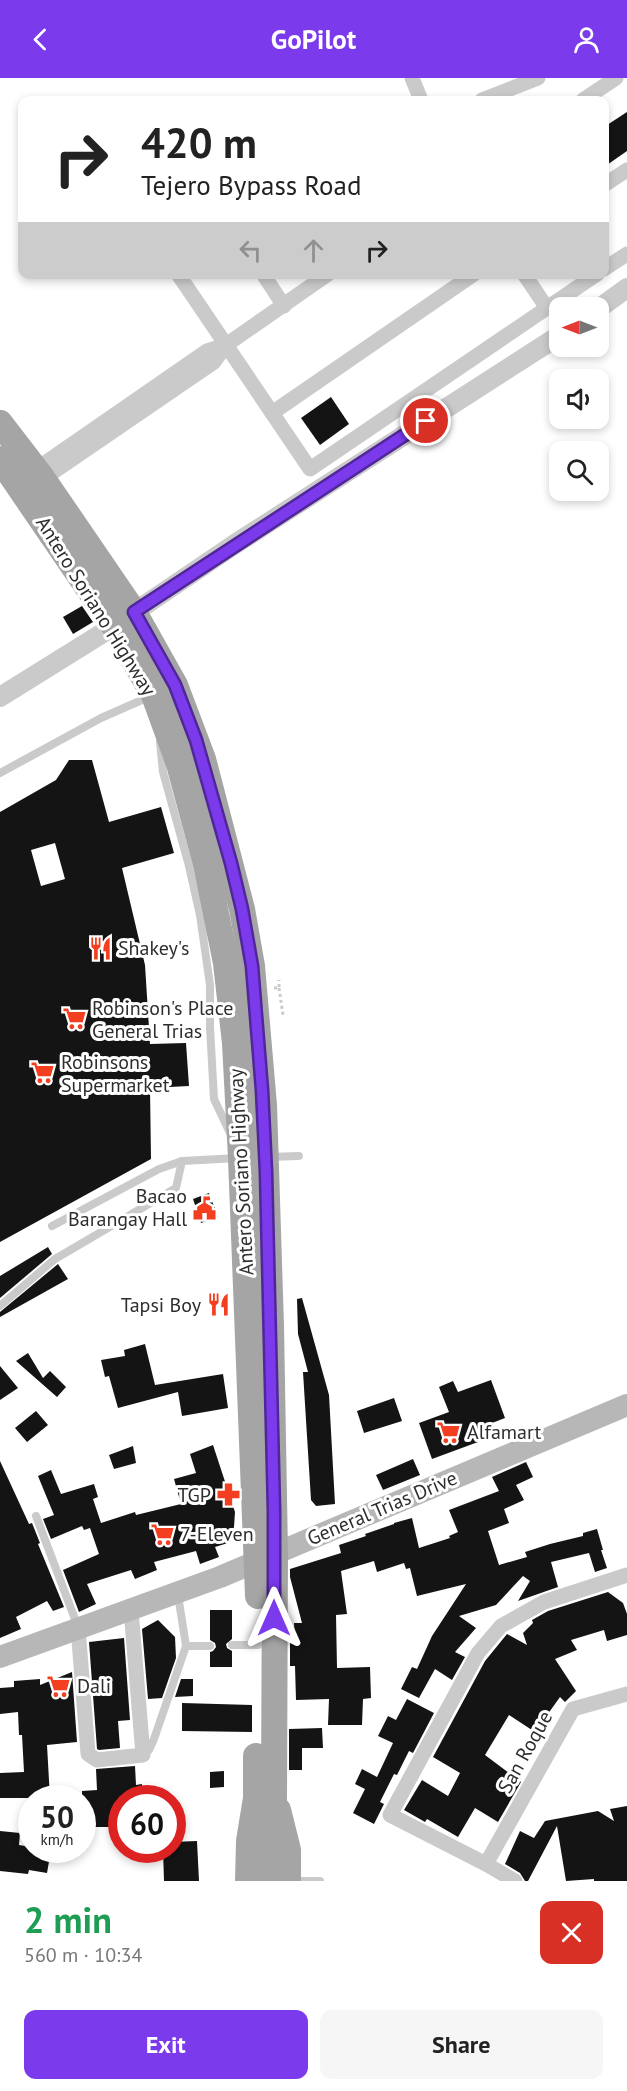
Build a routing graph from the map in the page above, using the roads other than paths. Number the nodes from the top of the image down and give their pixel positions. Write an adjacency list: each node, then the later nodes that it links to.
1 (412, 78): 4 (street)
2 (538, 78): 5 (street)
3 (616, 78): 6 (street)
4 (419, 96)
5 (492, 96)
6 (588, 96)
7 (627, 170): 8 (street)
8 (609, 182)
9 (627, 254): 10 (street)
10 (609, 266)
11 (181, 279): 22 (street)
12 (266, 279): 19 (street)
13 (321, 279): 19 (street)
14 (467, 279): 23 (street)
15 (528, 279): 20 (street)
16 (590, 279): 20 (street)
17 (627, 288): 18 (street)
18 (609, 301)
19 (284, 306): 22 (street)
20 (548, 308): 23 (street)
21 (549, 342): 27 (street)
22 (226, 345): 23 (street); 26 (street)
23 (272, 413)
24 (0, 423): 26 (main road, Antero Soriano Highway)
25 (0, 459): 27 (main road, Antero Soriano Highway)
26 (39, 475): 27 (main road, Antero Soriano Highway)
27 (124, 619): 28 (main road, Antero Soriano Highway); 29 (street); 32 (main road, Antero Soriano Highway)
28 (154, 695): 30 (lane); 32 (main road, Antero Soriano Highway)
29 (0, 697)
30 (0, 773)
31 (299, 1156): 32 (lane)
32 (253, 1158): 33 (lane); 38 (main road, Antero Soriano Highway)
33 (182, 1161): 34 (lane); 35 (lane)
34 (52, 1226)
35 (0, 1306)
36 (627, 1405): 38 (main road, General Trias Drive)
37 (36, 1516): 42 (lane)
38 (266, 1557): 40 (main road, General Trias Drive); 44 (main road, Antero Soriano Highway); 50 (main road, Antero Soriano Highway)
39 (627, 1575): 52 (street)
40 (177, 1594): 41 (main road, General Trias Drive); 45 (lane)
41 (131, 1610): 42 (main road, General Trias Drive); 49 (street)
42 (78, 1628): 47 (main road, General Trias Drive); 49 (street)
43 (232, 1645): 44 (lane)
44 (258, 1645): 50 (main road, Antero Soriano Highway)
45 (186, 1646): 46 (lane); 49 (lane)
46 (210, 1646)
47 (0, 1657)
48 (627, 1694): 52 (street, San Roque)
49 (143, 1755)
50 (265, 1798): 51 (main road, Antero Soriano Highway); 55 (main road, Antero Soriano Highway)
51 (261, 1850): 53 (main road, Antero Soriano Highway); 54 (main road, Antero Soriano Highway)
52 (486, 1864): 58 (street)
53 (248, 1881)
54 (267, 1881)
55 (288, 1881)
56 (293, 1881): 57 (lane)
57 (320, 1881)
58 (515, 1881)

